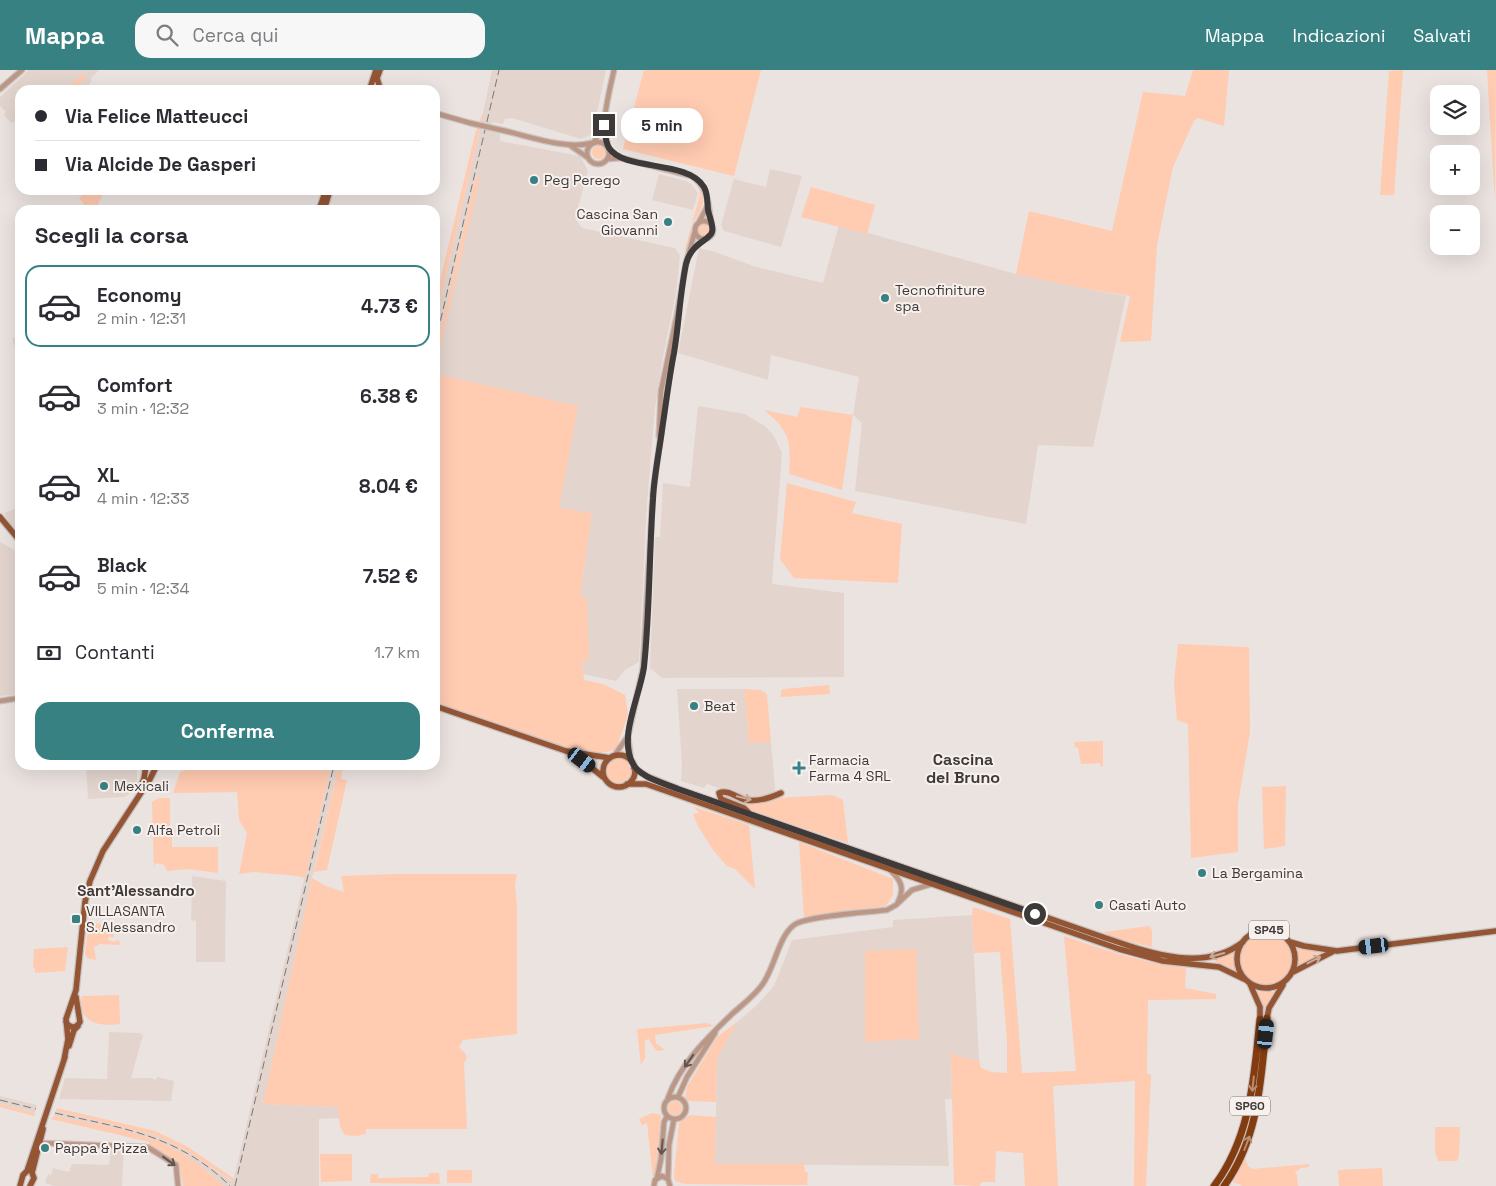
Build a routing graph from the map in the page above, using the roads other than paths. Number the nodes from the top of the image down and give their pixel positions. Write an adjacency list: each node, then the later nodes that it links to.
1 (22, 70): 7 (street)
2 (376, 70): 5 (main road)
3 (380, 70): 6 (main road)
4 (614, 70): 9 (street)
5 (370, 85)
6 (380, 85)
7 (0, 89)
8 (440, 114): 11 (street, bridge)
9 (604, 125): 10 (street); 12 (street)
10 (593, 142): 11 (street); 12 (street); 13 (street)
11 (569, 145): 13 (street)
12 (609, 147): 14 (street); 15 (street)
13 (588, 157): 15 (street)
14 (621, 158): 15 (street); 16 (street)
15 (608, 159)
16 (708, 206): 17 (street); 18 (street)
17 (698, 223): 18 (street); 19 (street)
18 (712, 226): 20 (street)
19 (695, 231): 20 (street); 21 (street)
20 (704, 239): 21 (street)
21 (688, 257): 22 (street)
22 (677, 315): 23 (street); 24 (street)
23 (670, 344): 24 (street); 25 (street)
24 (673, 357): 26 (street)
25 (667, 366): 26 (street); 27 (street)
26 (667, 389): 27 (street); 28 (street)
27 (659, 412): 28 (street)
28 (659, 445): 34 (street)
29 (1, 518): 30 (main road)
30 (15, 535)
31 (15, 699): 32 (street)
32 (0, 701)
33 (440, 708): 35 (main road)
34 (628, 736): 36 (street); 37 (street)
35 (566, 751): 36 (main road); 41 (main road)
36 (612, 757): 37 (main road); 41 (main road)
37 (631, 761): 38 (main road)
38 (634, 768): 42 (main road); 45 (main road, SP45)
39 (145, 770): 44 (main road)
40 (155, 770): 44 (main road)
41 (605, 778): 42 (main road)
42 (627, 784): 46 (main road)
43 (781, 793): 45 (main road, one-way to 43)
44 (130, 808): 57 (main road)
45 (750, 814): 50 (main road, SP45, one-way to 45)
46 (890, 870): 47 (main road); 48 (street)
47 (932, 884): 48 (street); 54 (main road)
48 (896, 905): 63 (street)
49 (1496, 931): 52 (main road, SP45)
50 (1243, 942): 51 (main road, SP45); 54 (main road, SP45)
51 (1290, 942): 52 (main road, SP45); 53 (main road, SP45)
52 (1337, 950): 53 (main road, SP45, one-way to 52)
53 (1293, 972): 55 (main road, SP45)
54 (1244, 979): 56 (main road)
55 (1287, 980): 56 (main road); 60 (main road, SP60)
56 (1250, 984): 60 (main road, SP60)
57 (76, 990): 58 (main road); 59 (main road)
58 (68, 1015): 59 (main road); 61 (main road)
59 (80, 1015): 62 (main road)
60 (1264, 1018): 80 (highway, SP60, one-way to 80); 81 (highway, SP60, one-way to 60)
61 (66, 1022): 62 (main road); 64 (main road)
62 (78, 1026): 64 (main road)
63 (717, 1029): 65 (street); 66 (street, one-way to 66)
64 (64, 1060): 67 (main road)
65 (678, 1097): 66 (street); 69 (street)
66 (668, 1098): 68 (street)
67 (49, 1105): 70 (main road); 71 (main road)
68 (667, 1116): 69 (street); 73 (street, one-way to 73)
69 (674, 1119): 74 (street)
70 (40, 1144): 71 (main road); 77 (street, one-way to 77)
71 (33, 1159): 72 (main road)
72 (30, 1172): 75 (main road); 76 (main road)
73 (657, 1178): 74 (street); 78 (street)
74 (668, 1179): 79 (street)
75 (20, 1186)
76 (31, 1186)
77 (178, 1186)
78 (654, 1186)
79 (670, 1186)
80 (1214, 1186)
81 (1224, 1186)

